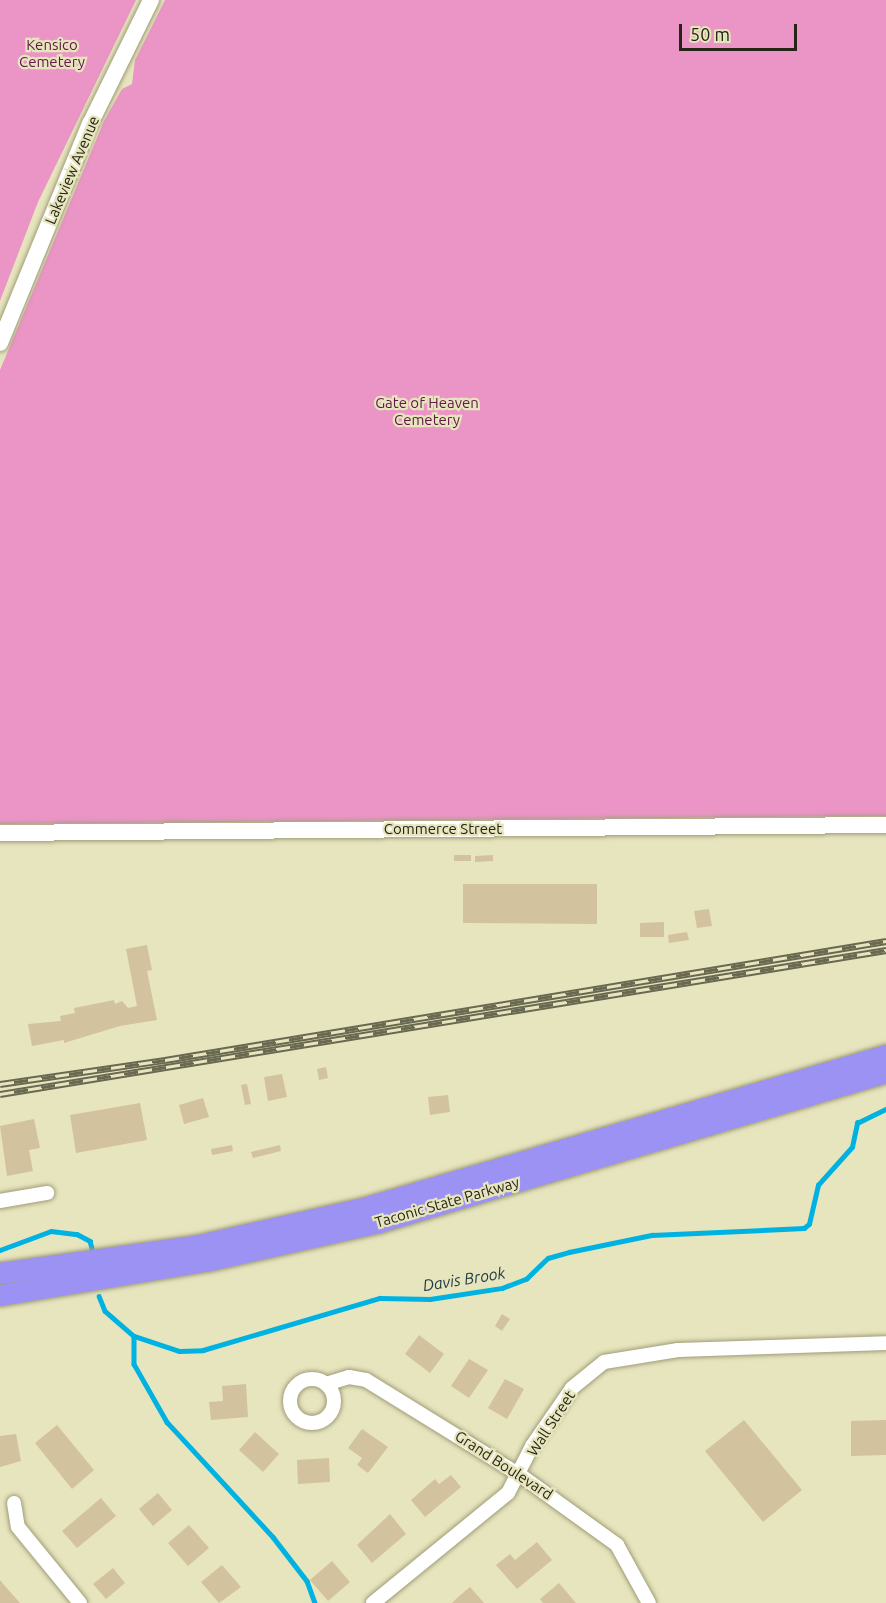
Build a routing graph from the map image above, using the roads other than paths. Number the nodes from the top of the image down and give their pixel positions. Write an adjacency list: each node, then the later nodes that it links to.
1 (151, 0): 2 (street, Lakeview Avenue)
2 (0, 343)
3 (886, 825): 4 (street, Commerce Street)
4 (0, 833)
5 (886, 1055): 9 (highway, Taconic State Parkway)
6 (886, 1072): 10 (highway, Taconic State Parkway)
7 (47, 1194): 8 (street)
8 (0, 1201)
9 (0, 1273)
10 (0, 1295)
11 (886, 1343): 13 (street, Wall Street)
12 (326, 1384): 13 (street, Grand Boulevard)
13 (520, 1475): 16 (street, Wall Street); 17 (street, Grand Boulevard)
14 (14, 1503): 15 (street)
15 (80, 1603)
16 (373, 1603)
17 (649, 1603)

